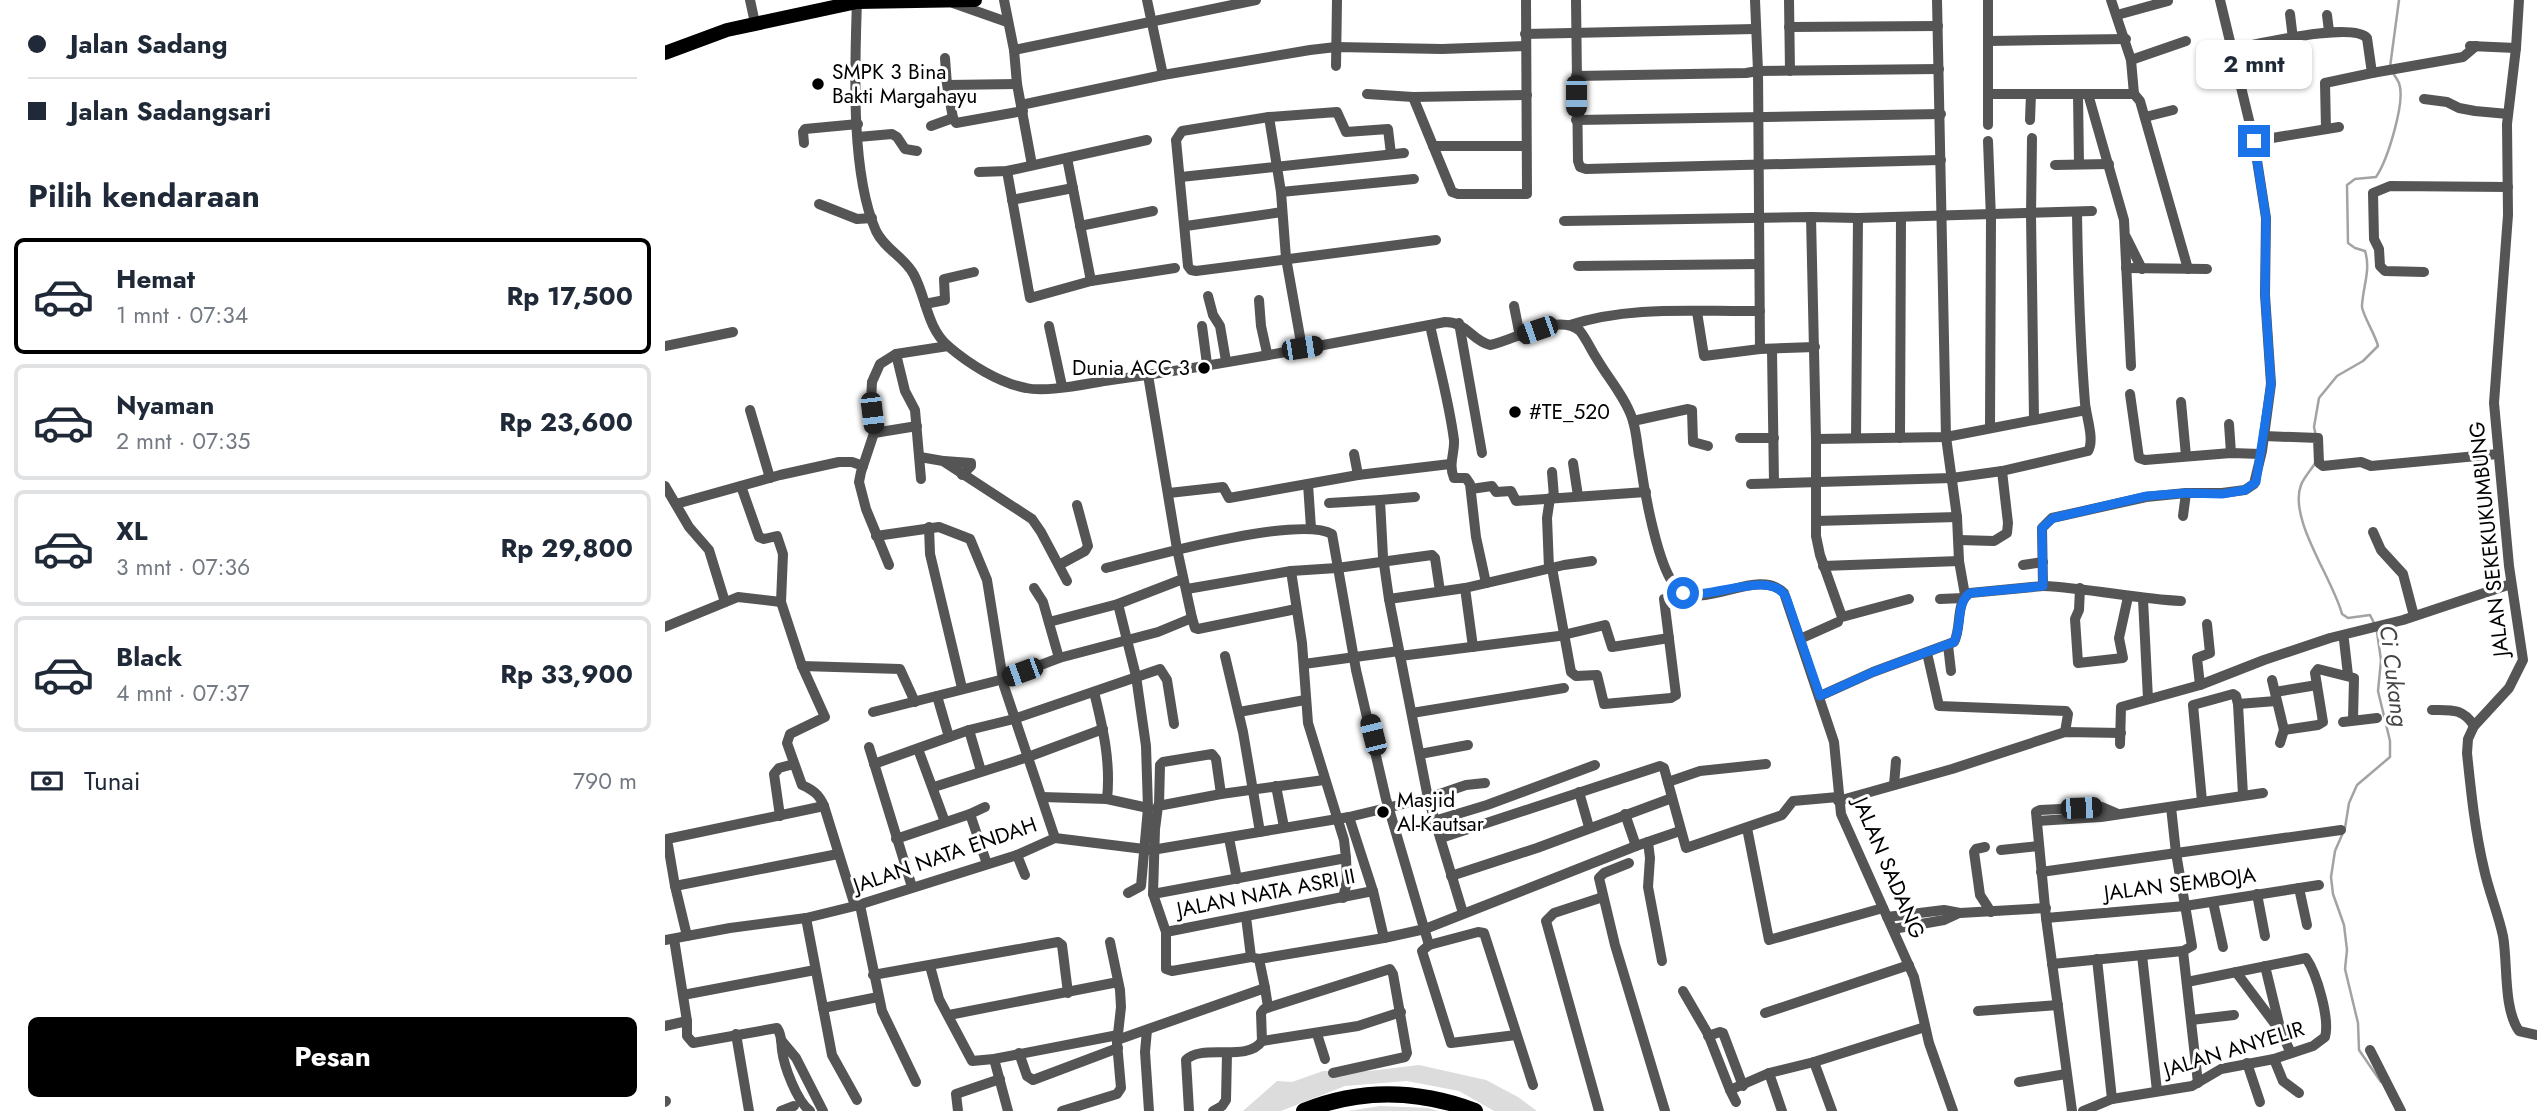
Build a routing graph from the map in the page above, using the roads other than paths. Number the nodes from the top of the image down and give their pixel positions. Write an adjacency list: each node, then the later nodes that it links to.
1 (750, 0): 24 (street)
2 (975, 0): 17 (main road)
3 (1004, 0): 22 (street)
4 (1147, 0): 23 (street)
5 (1256, 0): 23 (street)
6 (1337, 0): 36 (street)
7 (1526, 0): 29 (street)
8 (1576, 0): 30 (street)
9 (1755, 0): 27 (street)
10 (1789, 0): 26 (street)
11 (1937, 0): 25 (street)
12 (1989, 0): 33 (street)
13 (2111, 0): 20 (street)
14 (2220, 0): 38 (street)
15 (2519, 0): 37 (street, JALAN SEKEKUKUMBUNG)
16 (857, 1): 17 (main road); 24 (main road); 70 (street)
17 (949, 1): 22 (street)
18 (2168, 1): 20 (street)
19 (2290, 14): 32 (street)
20 (2117, 15): 31 (street)
21 (2327, 15): 28 (street)
22 (1007, 22): 39 (street)
23 (1152, 22): 39 (street); 48 (street)
24 (754, 23): 40 (main road)
25 (1938, 26): 26 (street); 44 (street)
26 (1789, 27): 46 (street)
27 (1755, 29): 30 (street); 45 (street)
28 (2329, 31): 32 (street); 47 (street)
29 (1525, 34): 30 (street); 35 (street)
30 (1577, 34): 49 (street)
31 (2126, 39): 33 (street); 42 (street)
32 (2294, 39): 38 (street)
33 (1989, 41): 53 (street)
34 (2186, 41): 42 (street)
35 (1526, 46): 36 (street); 57 (street)
36 (1336, 47): 43 (street); 48 (street)
37 (2516, 48): 47 (street); 63 (street, JALAN SEKEKUKUMBUNG)
38 (2231, 49): 79 (street)
39 (1014, 50): 50 (street)
40 (665, 53)
41 (945, 58): 51 (street)
42 (2131, 60): 56 (street)
43 (1336, 66)
44 (1939, 69): 46 (street); 62 (street)
45 (1758, 71): 46 (street); 49 (street); 65 (street)
46 (1790, 71)
47 (2372, 73): 74 (street)
48 (1163, 75): 60 (street)
49 (1576, 76): 68 (street)
50 (1017, 84): 51 (street); 60 (street)
51 (947, 85): 67 (street)
52 (1367, 94): 58 (street)
53 (1988, 94): 54 (street); 71 (street)
54 (2031, 94): 55 (street); 69 (street)
55 (2083, 94): 56 (street); 88 (street); 89 (street)
56 (2134, 94): 66 (street)
57 (1527, 95): 58 (street); 82 (street)
58 (1413, 97): 81 (street)
59 (2424, 99): 63 (street)
60 (1022, 108): 67 (street); 90 (street)
61 (2173, 110): 66 (street)
62 (1941, 114): 65 (street); 87 (street)
63 (2508, 114): 98 (street, JALAN SEKEKUKUMBUNG)
64 (1269, 117): 85 (street); 93 (street); 96 (street)
65 (1759, 117): 68 (street); 91 (street)
66 (2145, 117): 126 (street)
67 (953, 118): 72 (street)
68 (1576, 120): 91 (street)
69 (2030, 120)
70 (858, 124): 75 (street); 80 (street)
71 (1989, 125)
72 (931, 126)
73 (2339, 127): 74 (street)
74 (2326, 129): 79 (street)
75 (858, 137): 83 (street); 112 (street)
76 (2032, 138): 109 (street)
77 (1146, 140): 86 (street)
78 (1988, 141): 107 (street)
79 (2254, 141): 166 (street)
80 (804, 144)
81 (1433, 146): 82 (street); 82 (street)
82 (1527, 146)
83 (917, 151)
84 (1404, 153): 85 (street)
85 (1391, 154): 93 (street)
86 (1067, 158): 90 (street); 99 (street)
87 (1941, 160): 91 (street); 108 (street)
88 (2079, 164): 89 (street); 92 (street)
89 (2109, 164): 118 (street)
90 (1033, 165): 94 (street)
91 (1759, 165): 113 (street)
92 (2055, 165)
93 (1277, 167): 96 (street); 100 (street)
94 (1007, 170): 95 (street); 101 (street)
95 (979, 172)
96 (1181, 177): 117 (street)
97 (1413, 179): 100 (street)
98 (2508, 187): 129 (street); 178 (street, JALAN SEKEKUKUMBUNG)
99 (1073, 188): 101 (street); 116 (street)
100 (1281, 192): 105 (street)
101 (1011, 200): 130 (street)
102 (819, 204): 112 (street)
103 (1153, 211): 116 (street)
104 (2092, 211): 106 (street)
105 (1282, 212): 117 (street); 120 (street)
106 (2077, 213): 109 (street); 159 (street)
107 (1990, 214): 108 (street); 109 (street); 164 (street)
108 (1942, 215): 111 (street); 167 (street)
109 (2031, 215): 160 (street)
110 (1811, 217): 113 (street); 114 (street); 146 (street)
111 (1901, 217): 114 (street); 171 (street)
112 (872, 218): 133 (street)
113 (1759, 218): 115 (street); 121 (street)
114 (1858, 218): 170 (street)
115 (1564, 221)
116 (1080, 226): 130 (street)
117 (1186, 226): 120 (street)
118 (2125, 234): 124 (street); 125 (street)
119 (1436, 240): 120 (street)
120 (1286, 258): 147 (street)
121 (1759, 264): 122 (street); 135 (street)
122 (1578, 266)
123 (1175, 268): 130 (street)
124 (2126, 268): 125 (street); 153 (street)
125 (2142, 269): 126 (street)
126 (2188, 269): 127 (street)
127 (2207, 270)
128 (974, 272): 133 (street)
129 (2424, 272)
130 (1091, 281)
131 (1208, 296): 151 (street)
132 (1259, 300): 149 (street)
133 (925, 304): 145 (street)
134 (1514, 306): 143 (street)
135 (1760, 311): 136 (street); 148 (street)
136 (1697, 312): 139 (street); 148 (street)
137 (1459, 323): 138 (street); 143 (street); 174 (street)
138 (1430, 325): 147 (street); 182 (street)
139 (1570, 325): 143 (street); 161 (street)
140 (1049, 326): 155 (street)
141 (1202, 326): 152 (street)
142 (733, 332): 144 (street)
143 (1520, 336)
144 (665, 346)
145 (948, 346): 150 (street); 155 (street)
146 (1815, 347): 148 (street); 172 (street)
147 (1302, 348): 149 (street)
148 (1766, 350): 169 (street)
149 (1267, 353): 151 (street)
150 (896, 354): 163 (street); 165 (street)
151 (1226, 361): 152 (street)
152 (1207, 365): 154 (street)
153 (2131, 366)
154 (1148, 375): 155 (street); 198 (street)
155 (1062, 386)
156 (2130, 394): 179 (street)
157 (2181, 402): 179 (street)
158 (750, 410): 187 (street)
159 (2085, 410): 160 (street); 184 (street)
160 (2034, 419): 164 (street)
161 (1633, 421): 173 (street); 197 (street)
162 (2229, 424): 175 (street)
163 (917, 426): 165 (street); 180 (street)
164 (1990, 428): 167 (street)
165 (874, 433): 183 (street)
166 (2264, 436): 177 (street); 178 (street)
167 (1946, 437): 171 (street); 188 (street)
168 (1739, 438): 169 (street)
169 (1774, 438): 190 (street)
170 (1856, 438): 171 (street); 172 (street)
171 (1900, 438)
172 (1817, 439): 191 (street)
173 (1708, 446)
174 (1482, 453)
175 (2231, 453): 177 (street); 179 (street)
176 (1354, 454): 186 (street)
177 (2261, 454): 199 (street)
178 (2498, 454): 231 (street, JALAN SEKEKUKUMBUNG)
179 (2186, 456)
180 (920, 457): 189 (street); 221 (street)
181 (1573, 463): 200 (street)
182 (1450, 464): 186 (street); 196 (street)
183 (863, 466): 187 (street); 213 (street)
184 (2002, 471): 188 (street); 214 (street)
185 (1552, 472): 202 (street)
186 (1358, 475): 192 (street)
187 (770, 478): 195 (street)
188 (1952, 478): 191 (street); 208 (street)
189 (921, 479)
190 (1775, 483): 191 (street); 193 (street)
191 (1816, 483): 209 (street)
192 (1308, 484): 198 (street); 211 (street)
193 (1751, 484)
194 (665, 486): 205 (street)
195 (741, 486): 205 (street); 246 (street)
196 (1471, 489): 202 (street); 229 (street)
197 (1646, 492): 200 (street); 237 (street)
198 (1169, 493): 215 (street)
199 (2186, 493): 207 (street); 219 (street)
200 (1578, 496): 202 (street)
201 (1415, 497): 203 (street)
202 (1552, 498): 226 (street)
203 (1380, 500): 204 (street); 218 (street)
204 (1329, 503)
205 (676, 504): 245 (street)
206 (1076, 505): 221 (street)
207 (2183, 516)
208 (1957, 517): 209 (street); 214 (street)
209 (1816, 521): 223 (street)
210 (929, 527): 213 (street); 272 (street); 275 (street)
211 (1311, 528): 215 (street); 225 (street)
212 (2374, 532): 249 (street)
213 (876, 536): 220 (street)
214 (1959, 540): 217 (street)
215 (1177, 549): 224 (street); 230 (street)
216 (1592, 561): 226 (street)
217 (1959, 561): 223 (street); 238 (street)
218 (1384, 562): 225 (street); 236 (street); 241 (street)
219 (2043, 562): 222 (street); 232 (street)
220 (889, 565)
221 (1059, 565): 228 (street)
222 (2024, 565)
223 (1823, 566): 242 (street)
224 (1106, 568)
225 (1337, 568): 227 (street); 265 (street)
226 (1550, 568): 229 (street); 255 (street)
227 (1291, 571): 230 (street); 248 (street)
228 (1067, 581)
229 (1486, 583): 233 (street)
230 (1185, 584): 247 (street); 250 (street)
231 (2511, 584): 249 (street); 292 (street, JALAN SEKEKUKUMBUNG)
232 (2043, 586): 234 (street); 238 (street)
233 (1465, 588): 236 (street); 261 (street)
234 (2080, 588): 239 (street); 239 (street)
235 (1034, 589): 251 (street)
236 (1440, 591): 241 (street)
237 (1683, 593): 256 (street); 257 (street, JALAN SADANG)
238 (1965, 596): 240 (street); 260 (street)
239 (2128, 597): 243 (street)
240 (1940, 598)
241 (1389, 599): 262 (street)
242 (1909, 599)
243 (2144, 599): 244 (street); 282 (street)
244 (2181, 601)
245 (725, 602): 246 (street); 254 (street)
246 (781, 602): 268 (street)
247 (1118, 604): 251 (street); 259 (street)
248 (1296, 609): 250 (street); 267 (street)
249 (2414, 616): 273 (street)
250 (1192, 618): 259 (street)
251 (1048, 622): 266 (street)
252 (1838, 622): 257 (street)
253 (2207, 624): 273 (street)
254 (665, 626)
255 (1563, 634): 256 (street); 256 (street); 261 (street)
256 (1669, 638)
257 (1800, 639): 280 (street, JALAN SADANG)
258 (2344, 640): 270 (street)
259 (1126, 641): 266 (street); 271 (street)
260 (1948, 645): 263 (street); 269 (street)
261 (1473, 647): 262 (street)
262 (1399, 653): 265 (street); 288 (street)
263 (1927, 653): 280 (street); 296 (street)
264 (1225, 656): 287 (street)
265 (1354, 656): 267 (street); 328 (street)
266 (1059, 658): 272 (street)
267 (1304, 664): 281 (street)
268 (802, 666): 284 (street); 307 (street)
269 (1951, 671)
270 (2348, 675): 274 (street); 289 (street)
271 (1136, 676): 278 (street); 291 (street); 330 (street)
272 (1004, 679): 275 (street); 290 (street)
273 (2200, 685): 282 (street)
274 (2317, 685): 277 (street); 295 (street)
275 (962, 688): 279 (street)
276 (1564, 688): 288 (street)
277 (2274, 691): 283 (street); 295 (street)
278 (1094, 692): 290 (street); 293 (street)
279 (937, 696): 284 (street); 297 (street)
280 (1820, 696): 325 (street, JALAN SADANG)
281 (1305, 699): 287 (street); 310 (street)
282 (2148, 699): 296 (street)
283 (2235, 699): 320 (street); 326 (street)
284 (915, 702): 286 (street)
285 (2432, 710): 292 (street)
286 (873, 712)
287 (1239, 712): 316 (street)
288 (1412, 713): 302 (street)
289 (2377, 718)
290 (1014, 719): 294 (street); 303 (street)
291 (1174, 724)
292 (2474, 726): 433 (street)
293 (1103, 729): 303 (street); 324 (street)
294 (969, 730): 297 (street); 309 (street)
295 (2284, 730): 298 (street)
296 (2065, 732): 313 (street)
297 (949, 737): 301 (street)
298 (2280, 743)
299 (1468, 745): 302 (street)
300 (869, 747): 305 (street)
301 (918, 749): 305 (street); 315 (street)
302 (1420, 754): 322 (street)
303 (1028, 757): 309 (street); 321 (street)
304 (1896, 761): 313 (street)
305 (874, 764): 347 (street)
306 (1766, 764): 311 (street)
307 (794, 765): 327 (street); 334 (street)
308 (1595, 765): 336 (street)
309 (981, 771): 315 (street)
310 (1324, 780): 314 (street); 335 (street)
311 (1668, 782): 317 (street); 323 (street)
312 (1485, 783): 322 (street, JALAN NATA ENDAH)
313 (1894, 785): 325 (street)
314 (1276, 786): 316 (street); 338 (street)
315 (934, 787): 337 (street)
316 (1253, 789): 319 (street); 343 (street)
317 (1579, 792): 339 (street); 346 (street)
318 (2263, 793): 320 (street)
319 (1221, 794): 330 (street); 330 (street)
320 (2243, 795): 326 (street)
321 (1042, 797): 324 (street); 344 (street)
322 (1428, 798): 328 (street, JALAN NATA ENDAH); 336 (street)
323 (1672, 798): 333 (street); 342 (street)
324 (1107, 799): 330 (street)
325 (1838, 799): 340 (street); 378 (street, JALAN SADANG)
326 (2202, 801): 331 (street)
327 (824, 806): 334 (street); 355 (street)
328 (1388, 806): 335 (street, JALAN NATA ENDAH); 386 (street)
329 (985, 807): 332 (street)
330 (1153, 807): 352 (street)
331 (2171, 807): 350 (street); 354 (street)
332 (970, 814): 337 (street); 360 (street)
333 (1625, 814): 339 (street); 349 (street)
334 (780, 816): 358 (street)
335 (1343, 818): 338 (street, JALAN NATA ENDAH); 357 (street); 369 (street)
336 (1434, 821): 346 (street)
337 (945, 822): 347 (street)
338 (1284, 827): 343 (street, JALAN NATA ENDAH)
339 (1589, 827): 363 (street)
340 (1747, 828): 342 (street); 378 (street)
341 (2341, 830): 354 (street)
342 (1681, 831): 348 (street)
343 (1260, 832): 345 (street, JALAN NATA ENDAH)
344 (1055, 838): 352 (street, JALAN NATA ENDAH); 356 (street, JALAN NATA ENDAH)
345 (1229, 838): 352 (street, JALAN NATA ENDAH); 364 (street)
346 (1441, 838): 363 (street)
347 (896, 839): 367 (street)
348 (1648, 842): 349 (street); 400 (street)
349 (1636, 846): 380 (street)
350 (2039, 846): 353 (street); 361 (street)
351 (1985, 847): 379 (street)
352 (1149, 850): 370 (street); 371 (street)
353 (2001, 850)
354 (2176, 853): 361 (street); 377 (street)
355 (838, 854): 366 (street); 376 (street)
356 (1017, 855): 360 (street, JALAN NATA ENDAH); 362 (street)
357 (1346, 858): 364 (street); 374 (street)
358 (668, 859): 366 (street)
359 (1629, 863): 373 (street)
360 (987, 864): 367 (street, JALAN NATA ENDAH)
361 (2041, 872): 382 (street)
362 (1025, 875)
363 (1451, 876): 380 (street)
364 (1237, 880): 371 (street)
365 (2319, 885): 368 (street, JALAN SEMBOJA)
366 (675, 886): 389 (street)
367 (912, 887): 376 (street, JALAN NATA ENDAH)
368 (2299, 888): 372 (street, JALAN SEMBOJA); 385 (street)
369 (1373, 891): 374 (street, JALAN NATA ASRI II); 391 (street)
370 (1128, 894)
371 (1153, 894): 388 (street)
372 (2257, 894): 375 (street, JALAN SEMBOJA); 390 (street)
373 (1603, 897): 463 (street); 478 (street)
374 (1343, 898): 383 (street, JALAN NATA ASRI II)
375 (2213, 902): 377 (street, JALAN SEMBOJA); 395 (street)
376 (858, 906): 384 (street, JALAN NATA ENDAH); 407 (street)
377 (2185, 906): 382 (street, JALAN SEMBOJA); 396 (street)
378 (1885, 912): 381 (street); 387 (street, JALAN SADANG)
379 (1991, 912): 381 (street, JALAN SEMBOJA); 382 (street, JALAN SEMBOJA)
380 (1463, 913): 386 (street)
381 (1960, 913): 387 (street)
382 (2046, 913): 401 (street)
383 (1247, 917): 388 (street, JALAN NATA ASRI II); 398 (street)
384 (806, 918): 389 (street, JALAN NATA ENDAH); 405 (street)
385 (2307, 925)
386 (1425, 929): 391 (street); 394 (street)
387 (1893, 929): 402 (street, JALAN SADANG)
388 (1166, 932): 398 (street)
389 (688, 936): 392 (street, JALAN NATA ENDAH)
390 (2265, 936)
391 (1384, 938): 398 (street)
392 (669, 940): 413 (street)
393 (1110, 942): 408 (street)
394 (1429, 945): 431 (street); 431 (street)
395 (2223, 947)
396 (2183, 951): 397 (street); 409 (street)
397 (2142, 955): 399 (street); 456 (street)
398 (1255, 958): 410 (street)
399 (2097, 959): 401 (street); 458 (street)
400 (1662, 961)
401 (2052, 964): 415 (street)
402 (1909, 965): 420 (street); 426 (street, JALAN SADANG)
403 (930, 966): 407 (street); 412 (street); 421 (street)
404 (2265, 966): 406 (street); 428 (street); 440 (street, JALAN ANYELIR)
405 (815, 970): 413 (street); 417 (street)
406 (2236, 972): 409 (street); 428 (street)
407 (873, 975): 414 (street)
408 (1118, 982): 412 (street); 435 (street)
409 (2187, 982): 423 (street)
410 (1265, 988): 416 (street); 427 (street)
411 (1683, 991): 432 (street)
412 (1068, 993): 421 (street)
413 (683, 995): 424 (street)
414 (878, 997): 417 (street); 450 (street)
415 (2058, 1005): 419 (street); 448 (street)
416 (1268, 1007): 418 (street); 436 (street)
417 (823, 1008): 459 (street)
418 (1401, 1012): 430 (street); 446 (street)
419 (1978, 1012)
420 (1765, 1013)
421 (949, 1015): 441 (street)
422 (2234, 1015): 423 (street)
423 (2191, 1020): 452 (street)
424 (687, 1021): 425 (street); 429 (street)
425 (665, 1026)
426 (1925, 1027): 444 (street); 481 (street, JALAN SADANG)
427 (1147, 1030): 435 (street); 471 (street)
428 (2281, 1032): 440 (street)
429 (736, 1034): 434 (street); 464 (street)
430 (1317, 1034): 436 (street); 442 (street)
431 (1516, 1035): 453 (street)
432 (1708, 1035): 454 (street); 455 (street)
433 (2537, 1035)
434 (781, 1040): 466 (street); 467 (street)
435 (1118, 1041): 438 (street); 438 (street); 470 (street)
436 (1262, 1041): 439 (street)
437 (2370, 1050): 484 (street)
438 (1019, 1053): 441 (street)
439 (1227, 1053): 472 (street); 473 (street)
440 (2291, 1053): 443 (street, JALAN ANYELIR)
441 (994, 1059): 449 (street)
442 (1325, 1059)
443 (2274, 1059): 445 (street, JALAN ANYELIR); 457 (street)
444 (1814, 1062): 447 (street); 480 (street)
445 (2247, 1063): 452 (street, JALAN ANYELIR); 461 (street)
446 (1333, 1073)
447 (1769, 1073): 454 (street); 479 (street)
448 (2066, 1074): 451 (street); 482 (street)
449 (1000, 1079): 468 (street); 469 (street)
450 (916, 1082)
451 (2019, 1082)
452 (2198, 1083): 456 (street, JALAN ANYELIR)
453 (1533, 1085)
454 (1742, 1086): 455 (street)
455 (1730, 1090): 460 (street)
456 (2157, 1091): 458 (street, JALAN ANYELIR)
457 (2299, 1093)
458 (2112, 1099): 483 (street, JALAN ANYELIR)
459 (856, 1100)
460 (1736, 1102)
461 (2260, 1102)
462 (794, 1106): 465 (street)
463 (1665, 1109)
464 (749, 1111)
465 (781, 1111)
466 (810, 1111)
467 (823, 1111)
468 (958, 1111)
469 (1008, 1111)
470 (1062, 1111)
471 (1149, 1111)
472 (1189, 1111)
473 (1213, 1111)
474 (1304, 1111): 477 (highway)
475 (1320, 1111): 476 (highway)
476 (1459, 1111)
477 (1475, 1111)
478 (1599, 1111)
479 (1781, 1111)
480 (1832, 1111)
481 (1953, 1111)
482 (2072, 1111)
483 (2083, 1111)
484 (2402, 1111)

